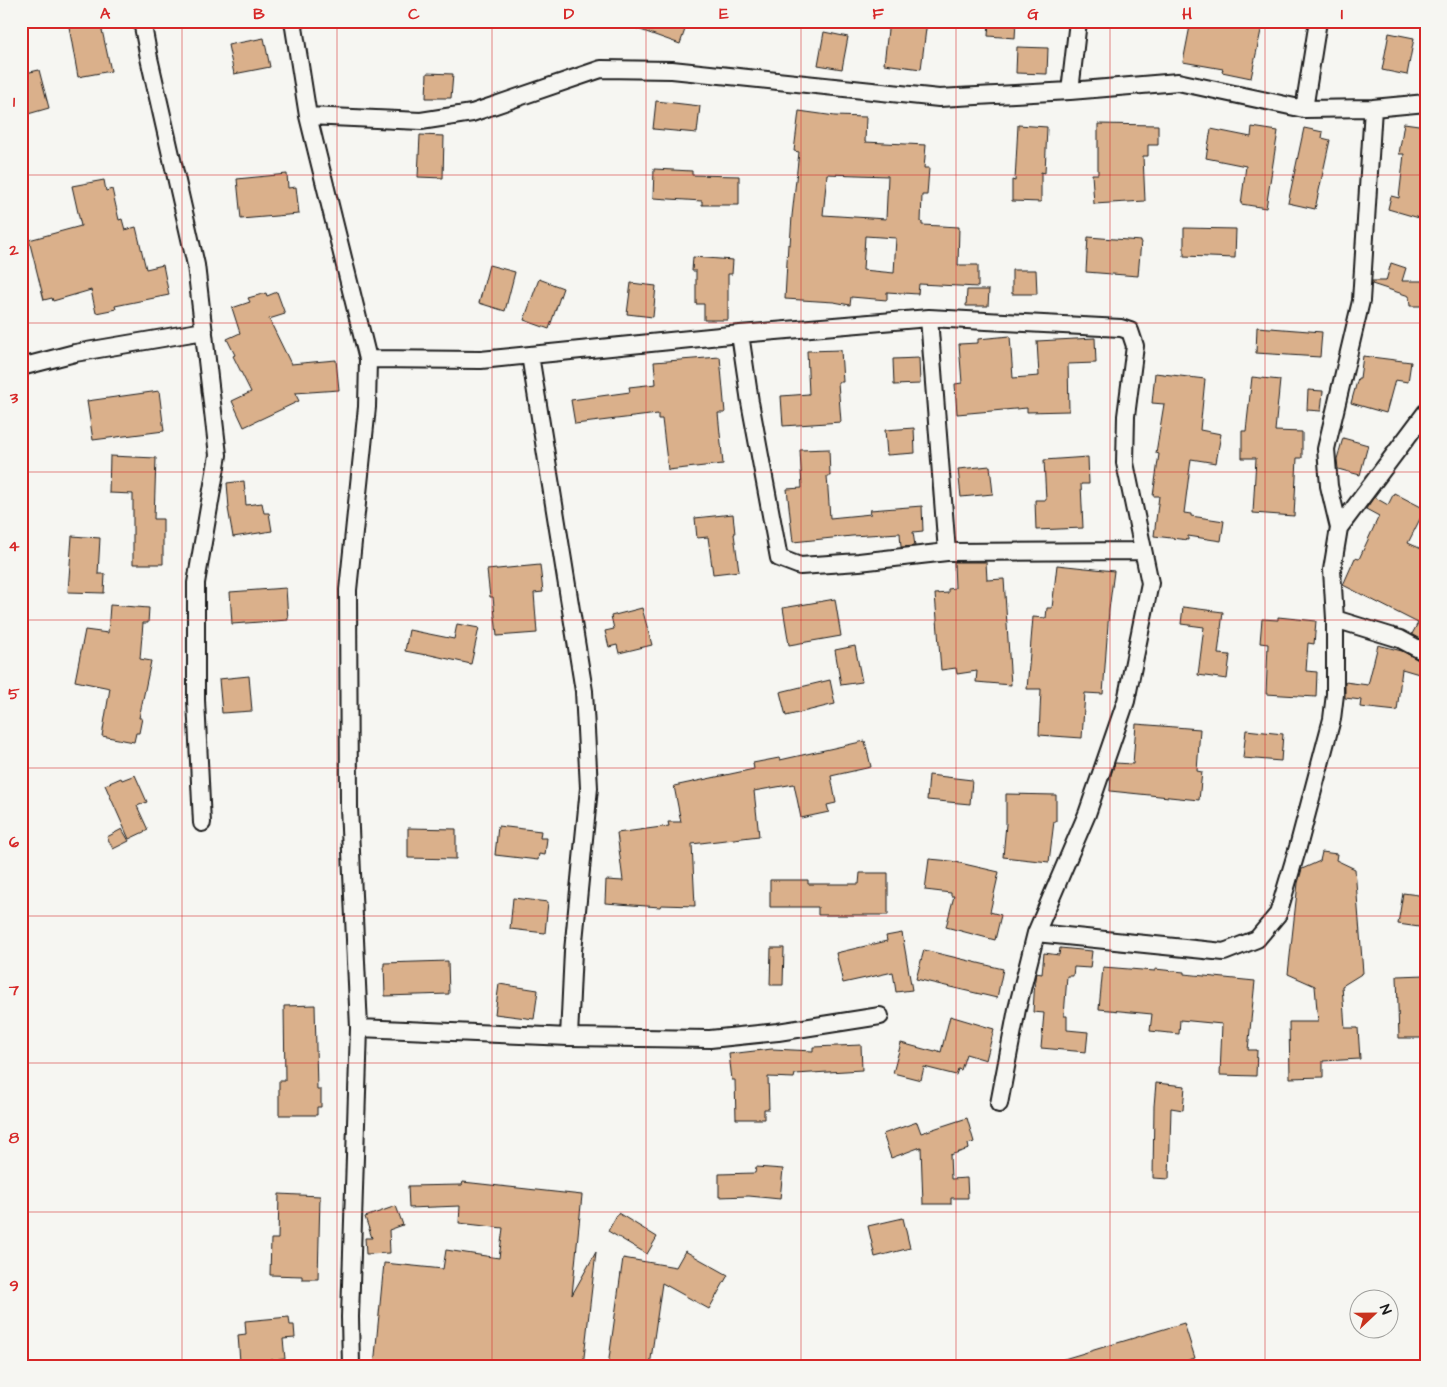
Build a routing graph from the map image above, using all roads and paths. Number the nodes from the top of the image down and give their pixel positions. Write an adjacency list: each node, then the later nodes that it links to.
1 (142, 21): 11 (street)
2 (293, 21): 9 (street)
3 (1078, 21): 5 (street)
4 (1318, 21): 8 (street)
5 (1070, 91): 8 (street); 9 (street)
6 (1426, 103): 7 (street)
7 (1373, 108): 8 (street); 17 (street)
8 (1304, 109)
9 (308, 116): 14 (street)
10 (929, 318): 12 (street); 18 (street); 19 (street)
11 (204, 331): 15 (street); 22 (street)
12 (740, 334): 13 (street); 19 (street)
13 (530, 355): 14 (street); 26 (street)
14 (368, 359): 25 (street)
15 (21, 367)
16 (1426, 412): 17 (street)
17 (1339, 528): 20 (street)
18 (1142, 551): 19 (street); 23 (street)
19 (947, 552)
20 (1335, 619): 21 (street); 23 (street)
21 (1426, 653)
22 (202, 823)
23 (1036, 933): 27 (street)
24 (880, 1016): 26 (street)
25 (359, 1028): 26 (street); 28 (street)
26 (569, 1037)
27 (999, 1104)
28 (351, 1366)

